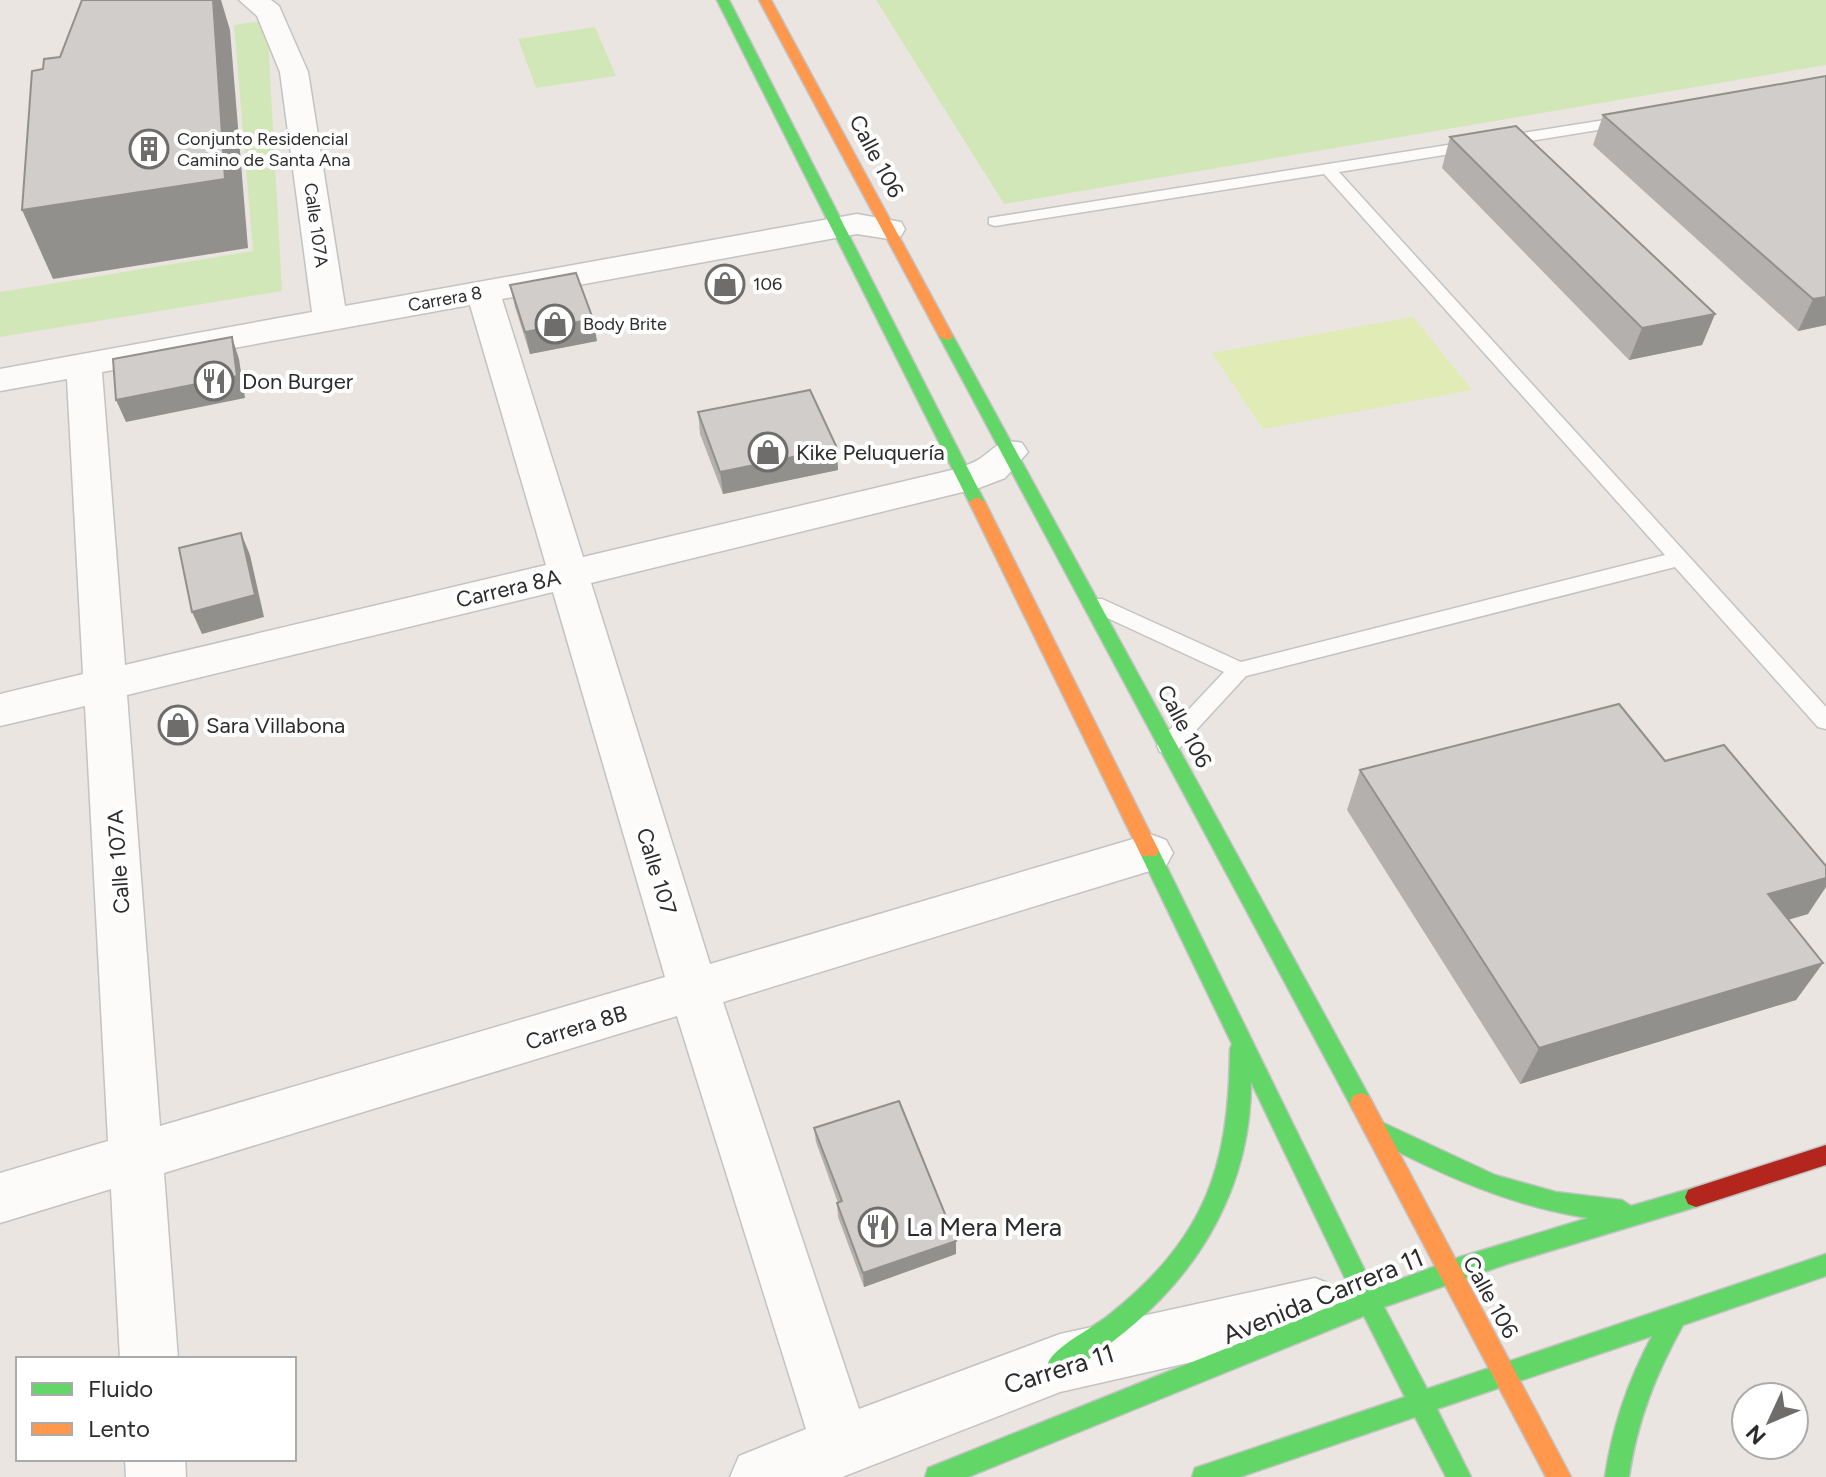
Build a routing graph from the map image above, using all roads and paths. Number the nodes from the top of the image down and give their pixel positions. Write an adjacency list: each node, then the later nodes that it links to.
1 (253, 0): 10 (street, Calle 107A)
2 (723, 0): 7 (main road)
3 (765, 0): 8 (main road, Calle 106)
4 (1639, 119): 5 (lane)
5 (1328, 169): 6 (lane); 15 (lane)
6 (995, 221)
7 (838, 227): 8 (street, Carrera 8); 9 (street, Carrera 8); 14 (main road)
8 (889, 229): 13 (main road, Calle 106)
9 (483, 292): 10 (street, Carrera 8); 16 (street, Calle 107)
10 (330, 319): 11 (street, Carrera 8)
11 (84, 365): 12 (street, Carrera 8); 19 (street, Calle 107A)
12 (0, 380)
13 (1009, 452): 14 (street, Carrera 8A); 17 (main road, Calle 106)
14 (966, 479): 16 (street, Carrera 8A); 23 (main road)
15 (1678, 559): 18 (lane); 21 (lane)
16 (568, 574): 19 (street, Carrera 8A); 24 (street, Calle 107)
17 (1090, 602): 18 (lane); 22 (main road, Calle 106)
18 (1239, 670): 22 (lane)
19 (106, 685): 20 (street, Carrera 8A); 28 (street, Calle 107A)
20 (0, 710)
21 (1826, 721)
22 (1168, 746): 26 (main road, Calle 106)
23 (1150, 853): 24 (street, Carrera 8B); 25 (main road)
24 (694, 991): 28 (street, Carrera 8B); 39 (street, Calle 107)
25 (1237, 1030): 33 (main road); 36 (main road)
26 (1375, 1129): 30 (main road); 32 (main road, Calle 106)
27 (1826, 1155): 30 (main road, Avenida Carrera 11)
28 (138, 1157): 29 (street, Carrera 8B); 35 (street, Calle 107A)
29 (0, 1198)
30 (1653, 1209): 32 (main road, Avenida Carrera 11)
31 (1826, 1265): 34 (main road)
32 (1450, 1273): 33 (main road, Avenida Carrera 11); 37 (main road, Calle 106)
33 (1368, 1301): 36 (street, Carrera 11); 38 (main road); 42 (main road, Avenida Carrera 11)
34 (1675, 1317): 37 (main road); 46 (main road)
35 (149, 1357)
36 (1060, 1363): 39 (street, Carrera 11)
37 (1506, 1374): 38 (main road); 45 (main road, Calle 106)
38 (1421, 1403): 40 (main road); 44 (main road)
39 (842, 1447): 41 (street, Carrera 11)
40 (1210, 1475): 43 (main road)
41 (760, 1477)
42 (937, 1477)
43 (1249, 1477)
44 (1459, 1477)
45 (1559, 1477)
46 (1617, 1477)

